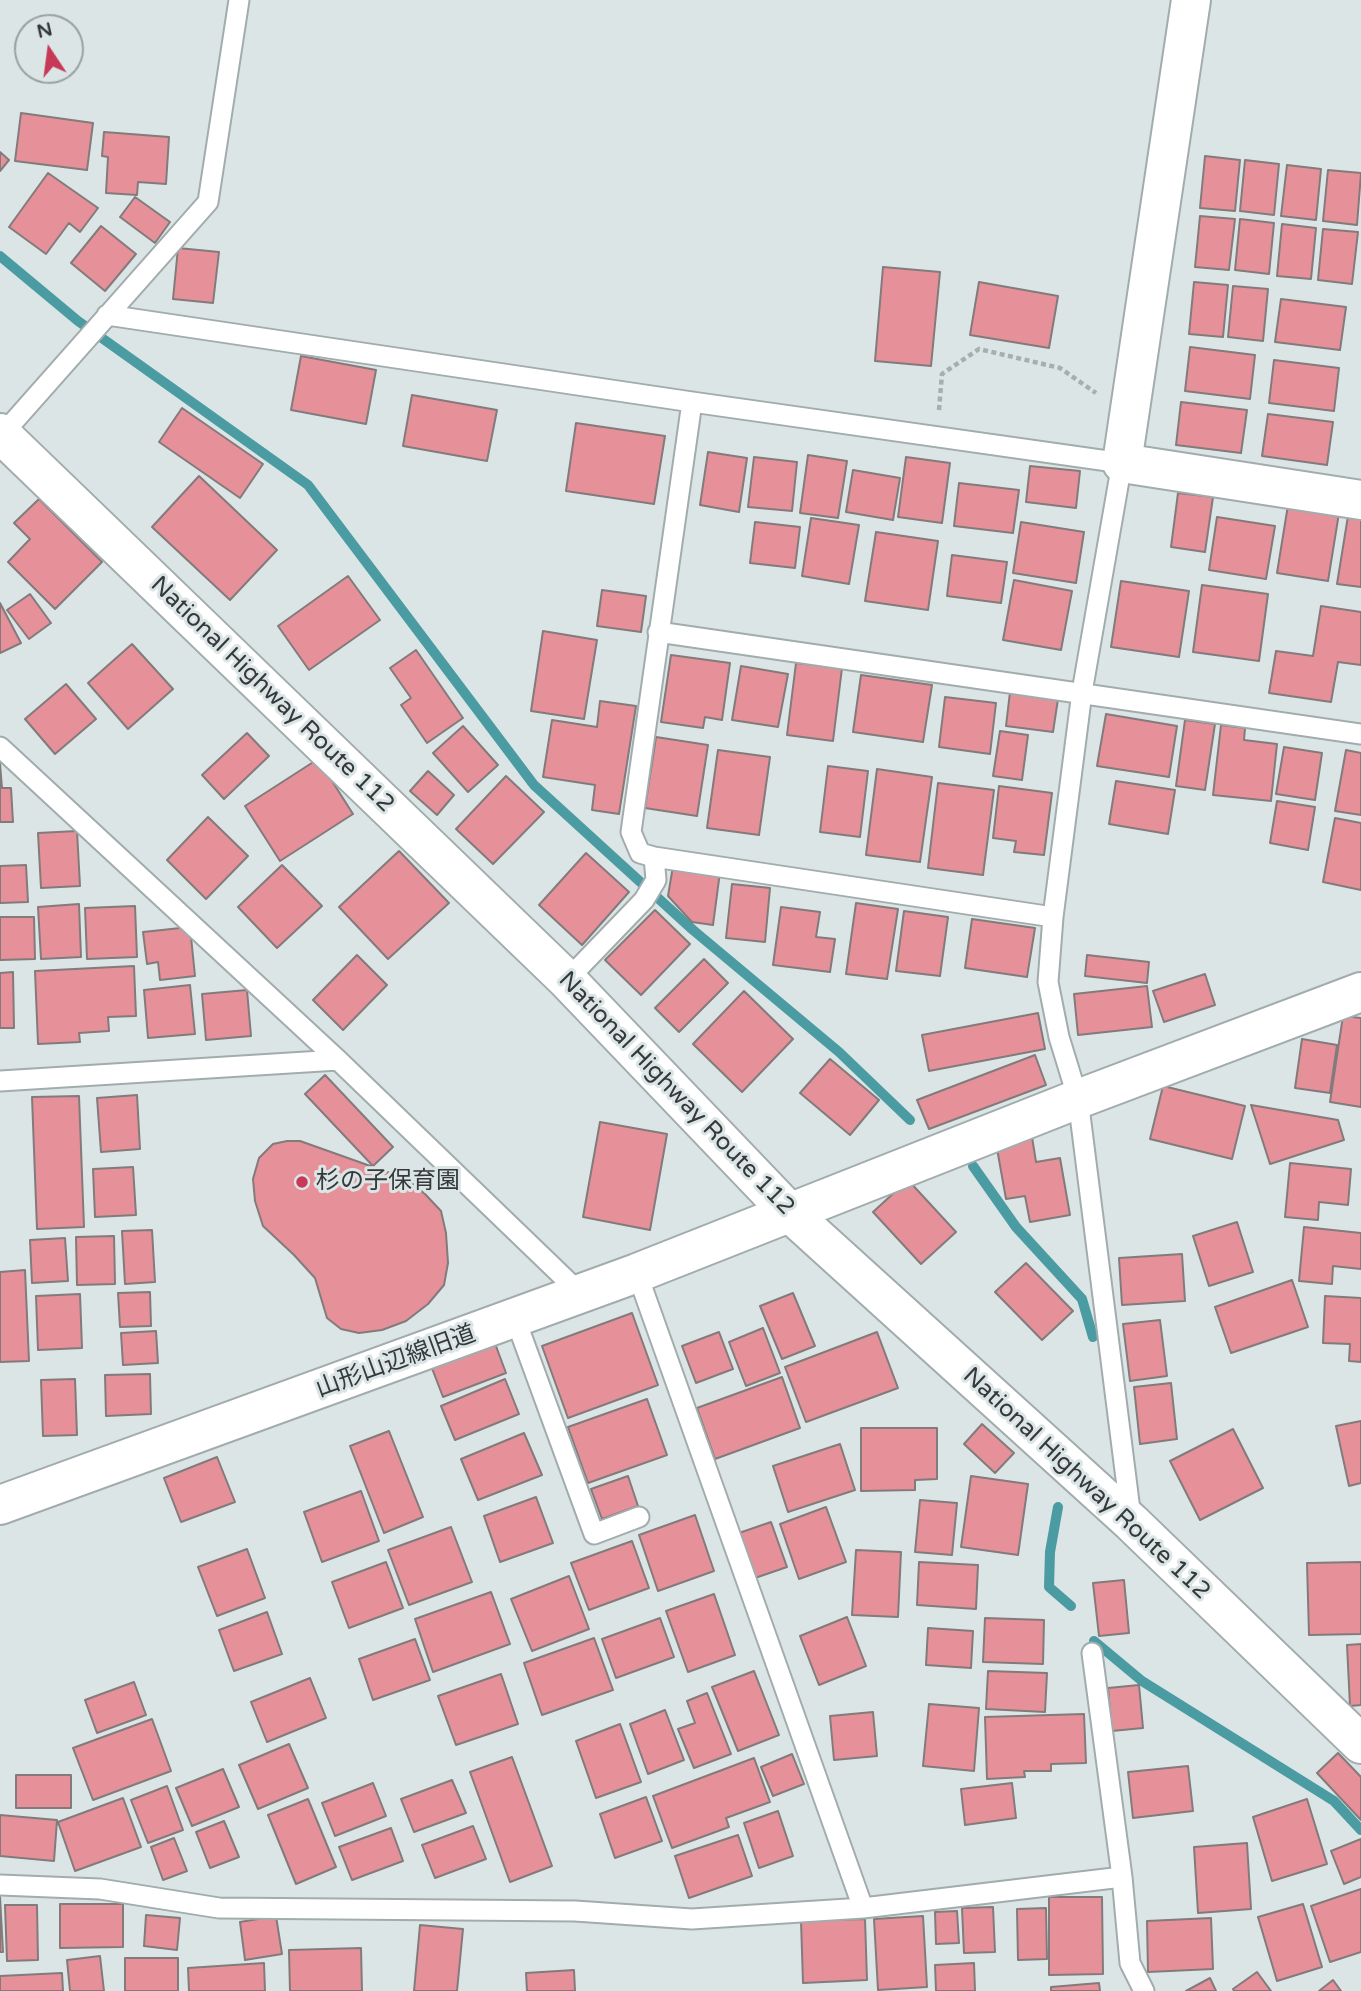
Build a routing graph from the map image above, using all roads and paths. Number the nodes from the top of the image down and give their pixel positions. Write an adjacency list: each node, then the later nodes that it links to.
1 (239, 0): 3 (lane)
2 (1191, 0): 5 (main road)
3 (104, 319): 4 (lane); 6 (lane)
4 (692, 402): 7 (lane); 10 (lane)
5 (1129, 415): 7 (path); 8 (main road)
6 (1, 435): 16 (main road, National Highway Route 112)
7 (936, 436): 8 (lane)
8 (1122, 463): 9 (main road); 11 (lane)
9 (1361, 500)
10 (658, 632): 11 (lane); 14 (lane)
11 (1082, 692): 12 (lane); 15 (lane)
12 (1361, 734)
13 (0, 747): 18 (lane)
14 (654, 857): 15 (lane); 16 (lane)
15 (1053, 917): 20 (lane)
16 (567, 980): 21 (main road, National Highway Route 112)
17 (1361, 992): 20 (main road, 山形山辺線旧道)
18 (338, 1060): 19 (lane); 23 (lane)
19 (0, 1081)
20 (1078, 1099): 21 (main road, 山形山辺線旧道); 27 (lane)
21 (790, 1213): 22 (main road, 山形山辺線旧道); 27 (main road, National Highway Route 112)
22 (637, 1273): 23 (main road, 山形山辺線旧道); 32 (lane)
23 (581, 1294): 24 (main road, 山形山辺線旧道)
24 (515, 1318): 25 (main road, 山形山辺線旧道); 26 (lane)
25 (0, 1505)
26 (639, 1517)
27 (1131, 1522): 29 (main road, National Highway Route 112)
28 (1092, 1653): 30 (lane)
29 (1361, 1744)
30 (1122, 1877): 32 (lane); 33 (lane)
31 (0, 1885): 32 (lane)
32 (863, 1908)
33 (1143, 1991)

